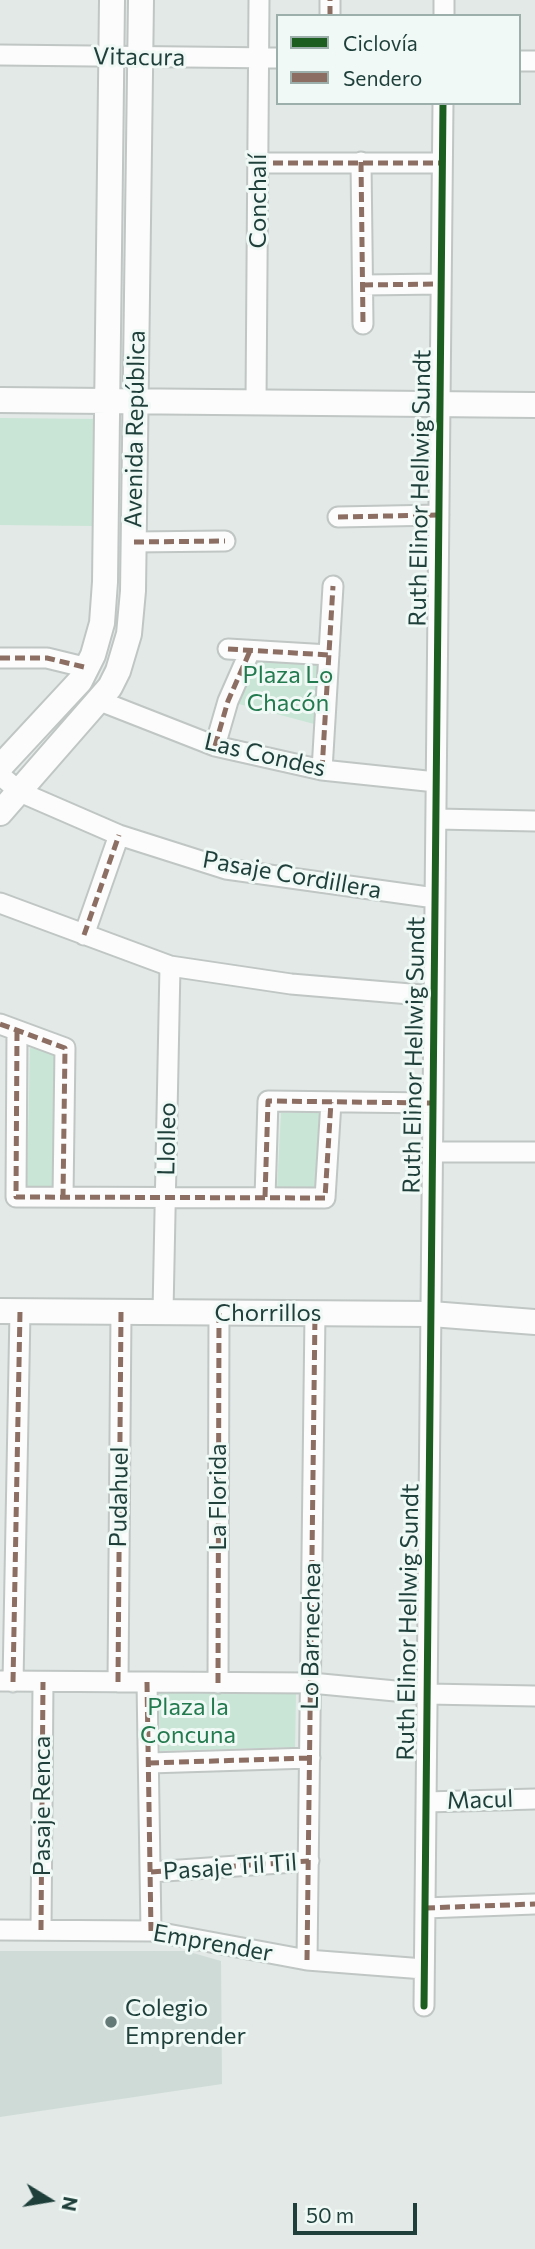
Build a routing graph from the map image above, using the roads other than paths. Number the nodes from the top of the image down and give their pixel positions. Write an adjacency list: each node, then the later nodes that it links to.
1 (112, 0): 5 (street, Avenida República)
2 (141, 0): 6 (street, Avenida República)
3 (259, 0): 7 (street, Conchalí)
4 (0, 55): 5 (street, Vitacura)
5 (111, 57): 6 (street, Vitacura); 16 (street, Avenida República)
6 (140, 57): 7 (street, Vitacura); 17 (street, Avenida República)
7 (268, 58): 10 (street, Conchalí)
8 (443, 105): 11 (street, Ruth Elinor Hellwig Sundt)
9 (361, 162): 10 (street); 11 (street); 12 (street)
10 (258, 163): 18 (street, Conchalí)
11 (443, 163): 13 (street, Ruth Elinor Hellwig Sundt)
12 (363, 285): 13 (street); 14 (street)
13 (441, 285): 19 (street, Ruth Elinor Hellwig Sundt)
14 (363, 324)
15 (0, 400): 16 (street)
16 (108, 401): 17 (street); 30 (street, Avenida República)
17 (136, 401): 18 (street); 24 (street, Avenida República)
18 (256, 402): 19 (street)
19 (440, 404): 20 (street); 21 (street, Ruth Elinor Hellwig Sundt)
20 (535, 405)
21 (439, 515): 22 (street); 36 (street, Ruth Elinor Hellwig Sundt)
22 (338, 517)
23 (225, 541): 24 (street)
24 (134, 542): 31 (street, Avenida República)
25 (333, 586): 28 (street)
26 (228, 649): 27 (street)
27 (250, 650): 28 (street); 32 (street)
28 (329, 655): 34 (street)
29 (0, 658): 30 (street)
30 (88, 668): 33 (street, Avenida República)
31 (100, 701): 32 (street, Las Condes); 37 (street, Avenida República)
32 (215, 746): 34 (street, Las Condes)
33 (0, 767)
34 (322, 770): 36 (street, Las Condes)
35 (0, 775): 37 (street, Pasaje Cordillera)
36 (436, 782): 39 (street, Ruth Elinor Hellwig Sundt)
37 (20, 792): 38 (street, Avenida República); 41 (street, Pasaje Cordillera)
38 (0, 813)
39 (436, 819): 40 (street); 42 (street, Ruth Elinor Hellwig Sundt)
40 (535, 821)
41 (119, 835): 42 (street, Pasaje Cordillera); 44 (street)
42 (435, 898): 46 (street, Ruth Elinor Hellwig Sundt)
43 (0, 903): 44 (street)
44 (84, 935): 45 (street)
45 (170, 966): 46 (street); 54 (street, Llolleo)
46 (434, 996): 49 (street, Ruth Elinor Hellwig Sundt)
47 (8, 1028): 52 (street); 52 (street)
48 (331, 1102): 49 (street); 53 (street); 53 (street)
49 (433, 1103): 50 (street, Ruth Elinor Hellwig Sundt)
50 (432, 1152): 51 (street); 60 (street, Ruth Elinor Hellwig Sundt)
51 (535, 1152)
52 (63, 1197): 54 (street)
53 (265, 1197): 54 (street)
54 (166, 1198): 57 (street, Llolleo)
55 (10, 1311): 56 (street, Chorrillos); 62 (street)
56 (121, 1312): 57 (street, Chorrillos); 65 (street, Pudahuel)
57 (163, 1312): 58 (street, Chorrillos)
58 (219, 1312): 59 (street, Chorrillos); 67 (street, La Florida)
59 (315, 1313): 60 (street, Chorrillos); 68 (street, Lo Barnechea)
60 (431, 1314): 61 (street, Chorrillos); 69 (street, Ruth Elinor Hellwig Sundt)
61 (535, 1322)
62 (8, 1536): 63 (street)
63 (6, 1681): 64 (street)
64 (43, 1682): 65 (street); 80 (street, Pasaje Renca)
65 (118, 1682): 66 (street)
66 (147, 1682): 67 (street); 72 (street)
67 (218, 1683): 68 (street)
68 (311, 1683): 69 (street); 71 (street, Lo Barnechea)
69 (427, 1694): 70 (street); 74 (street, Ruth Elinor Hellwig Sundt)
70 (535, 1696)
71 (310, 1758): 72 (street); 75 (street, Lo Barnechea)
72 (149, 1763): 76 (street)
73 (535, 1799): 74 (street, Macul)
74 (426, 1802): 78 (street, Ruth Elinor Hellwig Sundt)
75 (309, 1861): 76 (street, Pasaje Til Til); 82 (street, Lo Barnechea)
76 (150, 1872): 81 (street)
77 (535, 1904): 78 (street)
78 (425, 1908): 83 (street, Ruth Elinor Hellwig Sundt)
79 (0, 1930): 80 (street, Emprender)
80 (41, 1930): 81 (street, Emprender)
81 (151, 1931): 82 (street, Emprender)
82 (307, 1960): 83 (street, Emprender)
83 (424, 1969): 84 (street, Ruth Elinor Hellwig Sundt)
84 (424, 2006)

